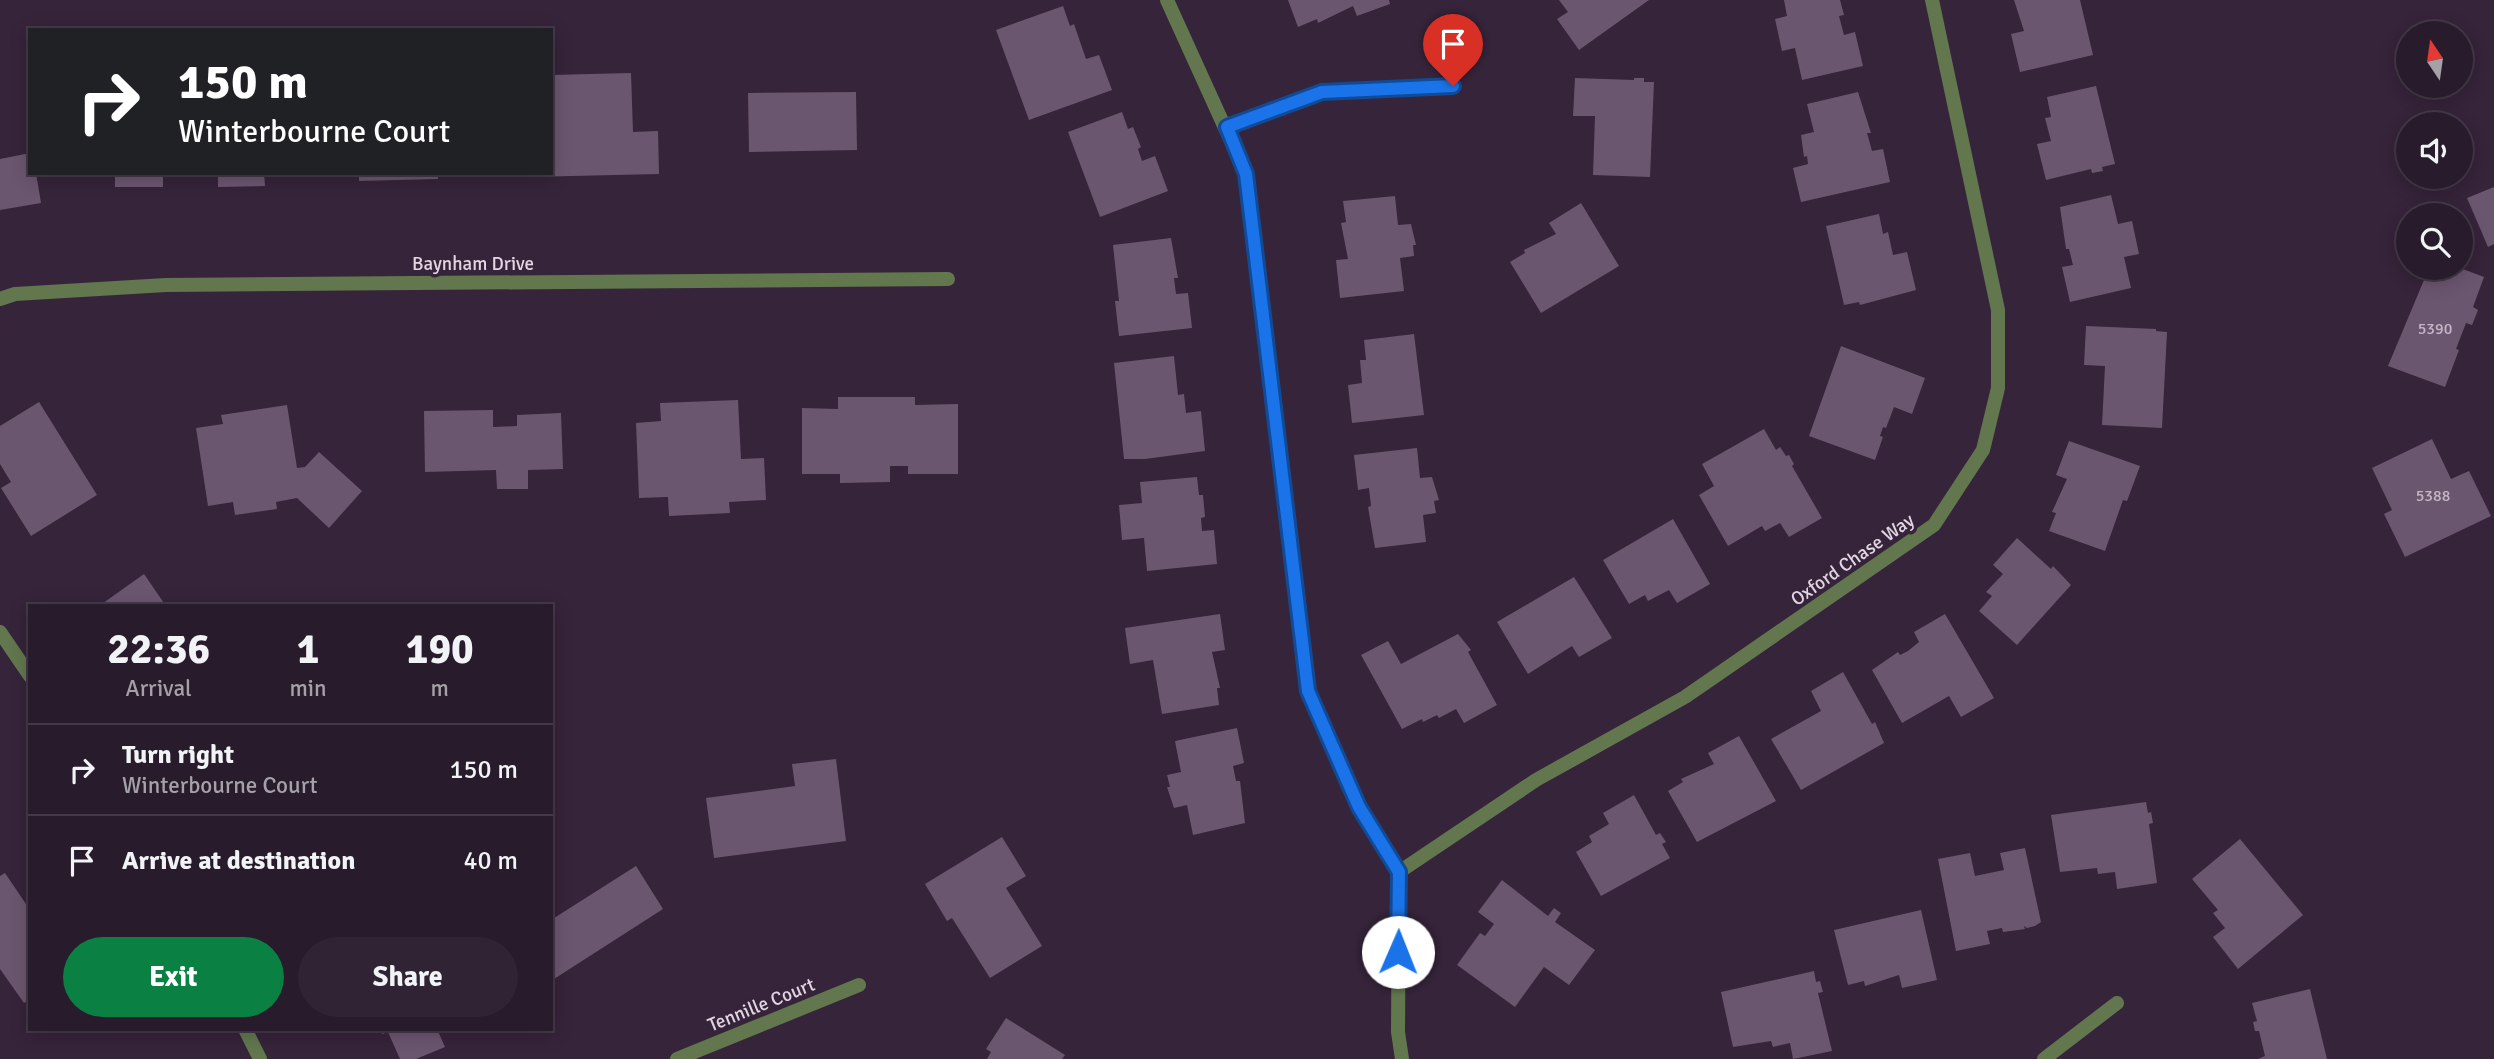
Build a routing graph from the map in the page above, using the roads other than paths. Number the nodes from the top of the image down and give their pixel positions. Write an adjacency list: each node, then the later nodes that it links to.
1 (1167, 0): 4 (street)
2 (1932, 0): 9 (street, Oxford Chase Way)
3 (1453, 86): 4 (street)
4 (1227, 127): 9 (street)
5 (948, 279): 6 (street, Baynham Drive)
6 (0, 299)
7 (0, 632): 8 (street)
8 (28, 673)
9 (1399, 872): 15 (street)
10 (859, 985): 14 (street, Tennille Court)
11 (2117, 1003): 16 (street)
12 (246, 1031): 13 (street)
13 (260, 1059)
14 (677, 1059)
15 (1402, 1059)
16 (2044, 1059)

